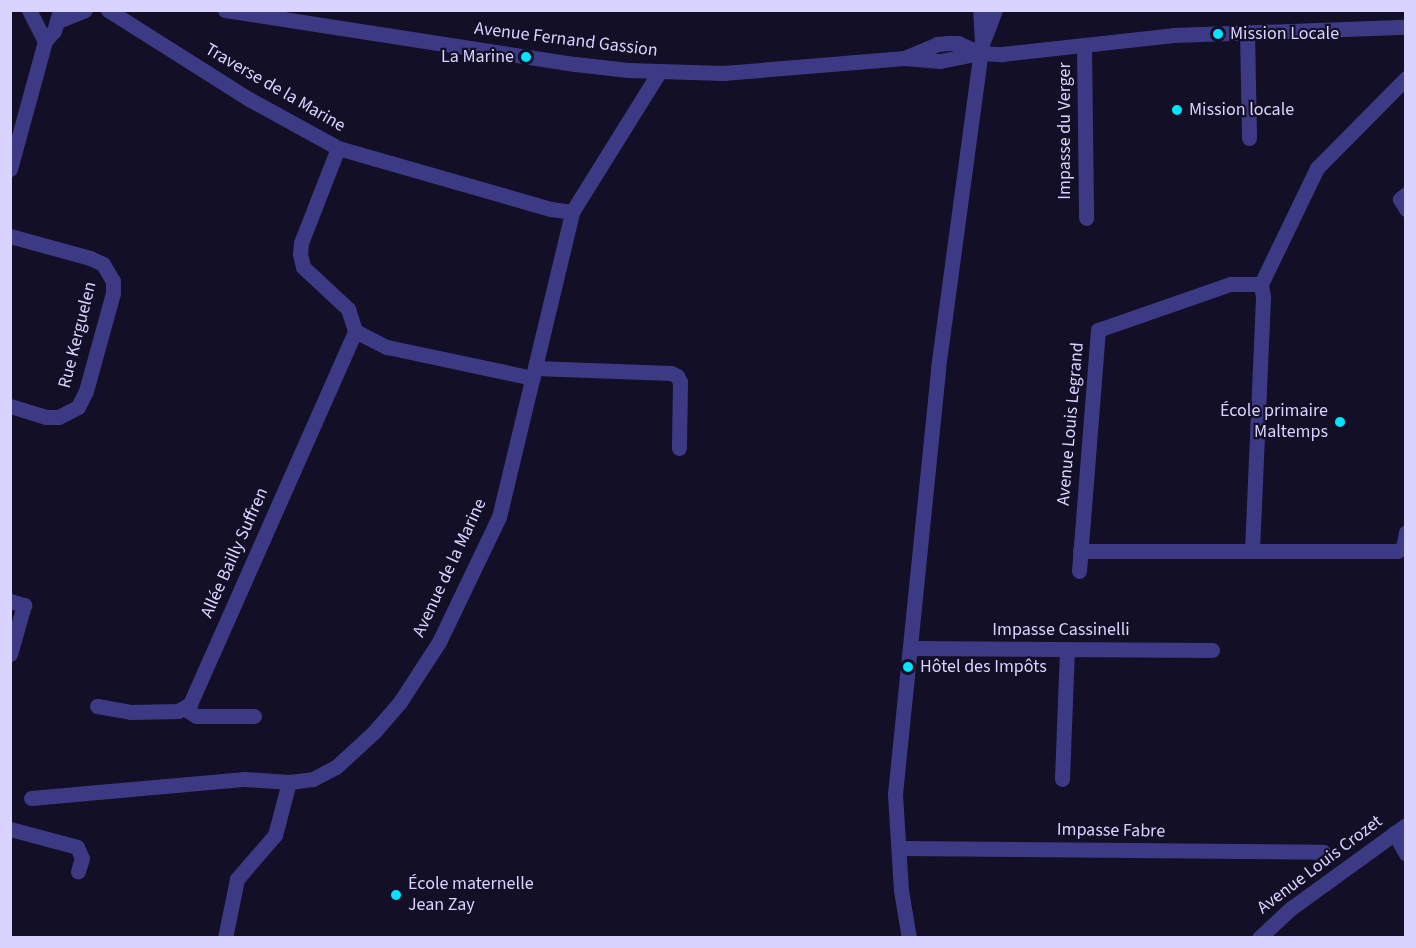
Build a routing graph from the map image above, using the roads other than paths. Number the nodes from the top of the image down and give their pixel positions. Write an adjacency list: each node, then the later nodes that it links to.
1 (29, 10): 11 (street)
2 (44, 10): 11 (street)
3 (85, 10): 8 (street)
4 (108, 10): 17 (street, Traverse de la Marine)
5 (225, 10): 14 (street, Avenue Fernand Gassion)
6 (980, 10): 13 (street)
7 (995, 10): 13 (street)
8 (59, 16): 11 (street)
9 (1406, 27): 10 (street, Avenue Fernand Gassion)
10 (1247, 32): 12 (street, Avenue Fernand Gassion); 16 (street)
11 (42, 35): 18 (street)
12 (1084, 45): 13 (street, Avenue Fernand Gassion); 22 (street, Impasse du Verger)
13 (981, 48): 14 (street, Avenue Fernand Gassion); 34 (street)
14 (659, 72): 21 (street, Avenue de la Marine)
15 (1404, 84): 24 (street)
16 (1250, 138)
17 (338, 148): 21 (street, Traverse de la Marine); 25 (street)
18 (10, 169)
19 (1406, 194): 20 (street)
20 (1406, 209)
21 (572, 212): 26 (street, Avenue de la Marine)
22 (1086, 218)
23 (10, 236): 27 (street, Rue Kerguelen)
24 (1261, 284): 30 (street); 31 (street, Avenue Louis Legrand)
25 (356, 331): 26 (street); 39 (street, Allée Bailly Suffren)
26 (534, 373): 28 (street); 42 (street, Avenue de la Marine)
27 (10, 406)
28 (679, 448)
29 (1406, 532): 30 (street)
30 (1252, 550): 31 (street)
31 (1080, 551): 32 (street, Avenue Louis Legrand)
32 (1079, 571)
33 (10, 601): 37 (street)
34 (910, 648): 35 (street, Impasse Cassinelli); 46 (street)
35 (1067, 650): 36 (street, Impasse Cassinelli); 41 (street)
36 (1212, 650)
37 (10, 654)
38 (97, 706): 39 (street)
39 (185, 709): 40 (street)
40 (254, 716)
41 (1062, 779)
42 (289, 783): 43 (street, Avenue de la Marine); 50 (street)
43 (31, 798)
44 (10, 829): 49 (street)
45 (1400, 829): 48 (street); 52 (street, Avenue Louis Crozet)
46 (899, 848): 47 (street, Impasse Fabre); 51 (street)
47 (1323, 852)
48 (1406, 854)
49 (78, 871)
50 (225, 938)
51 (909, 938)
52 (1259, 938)

